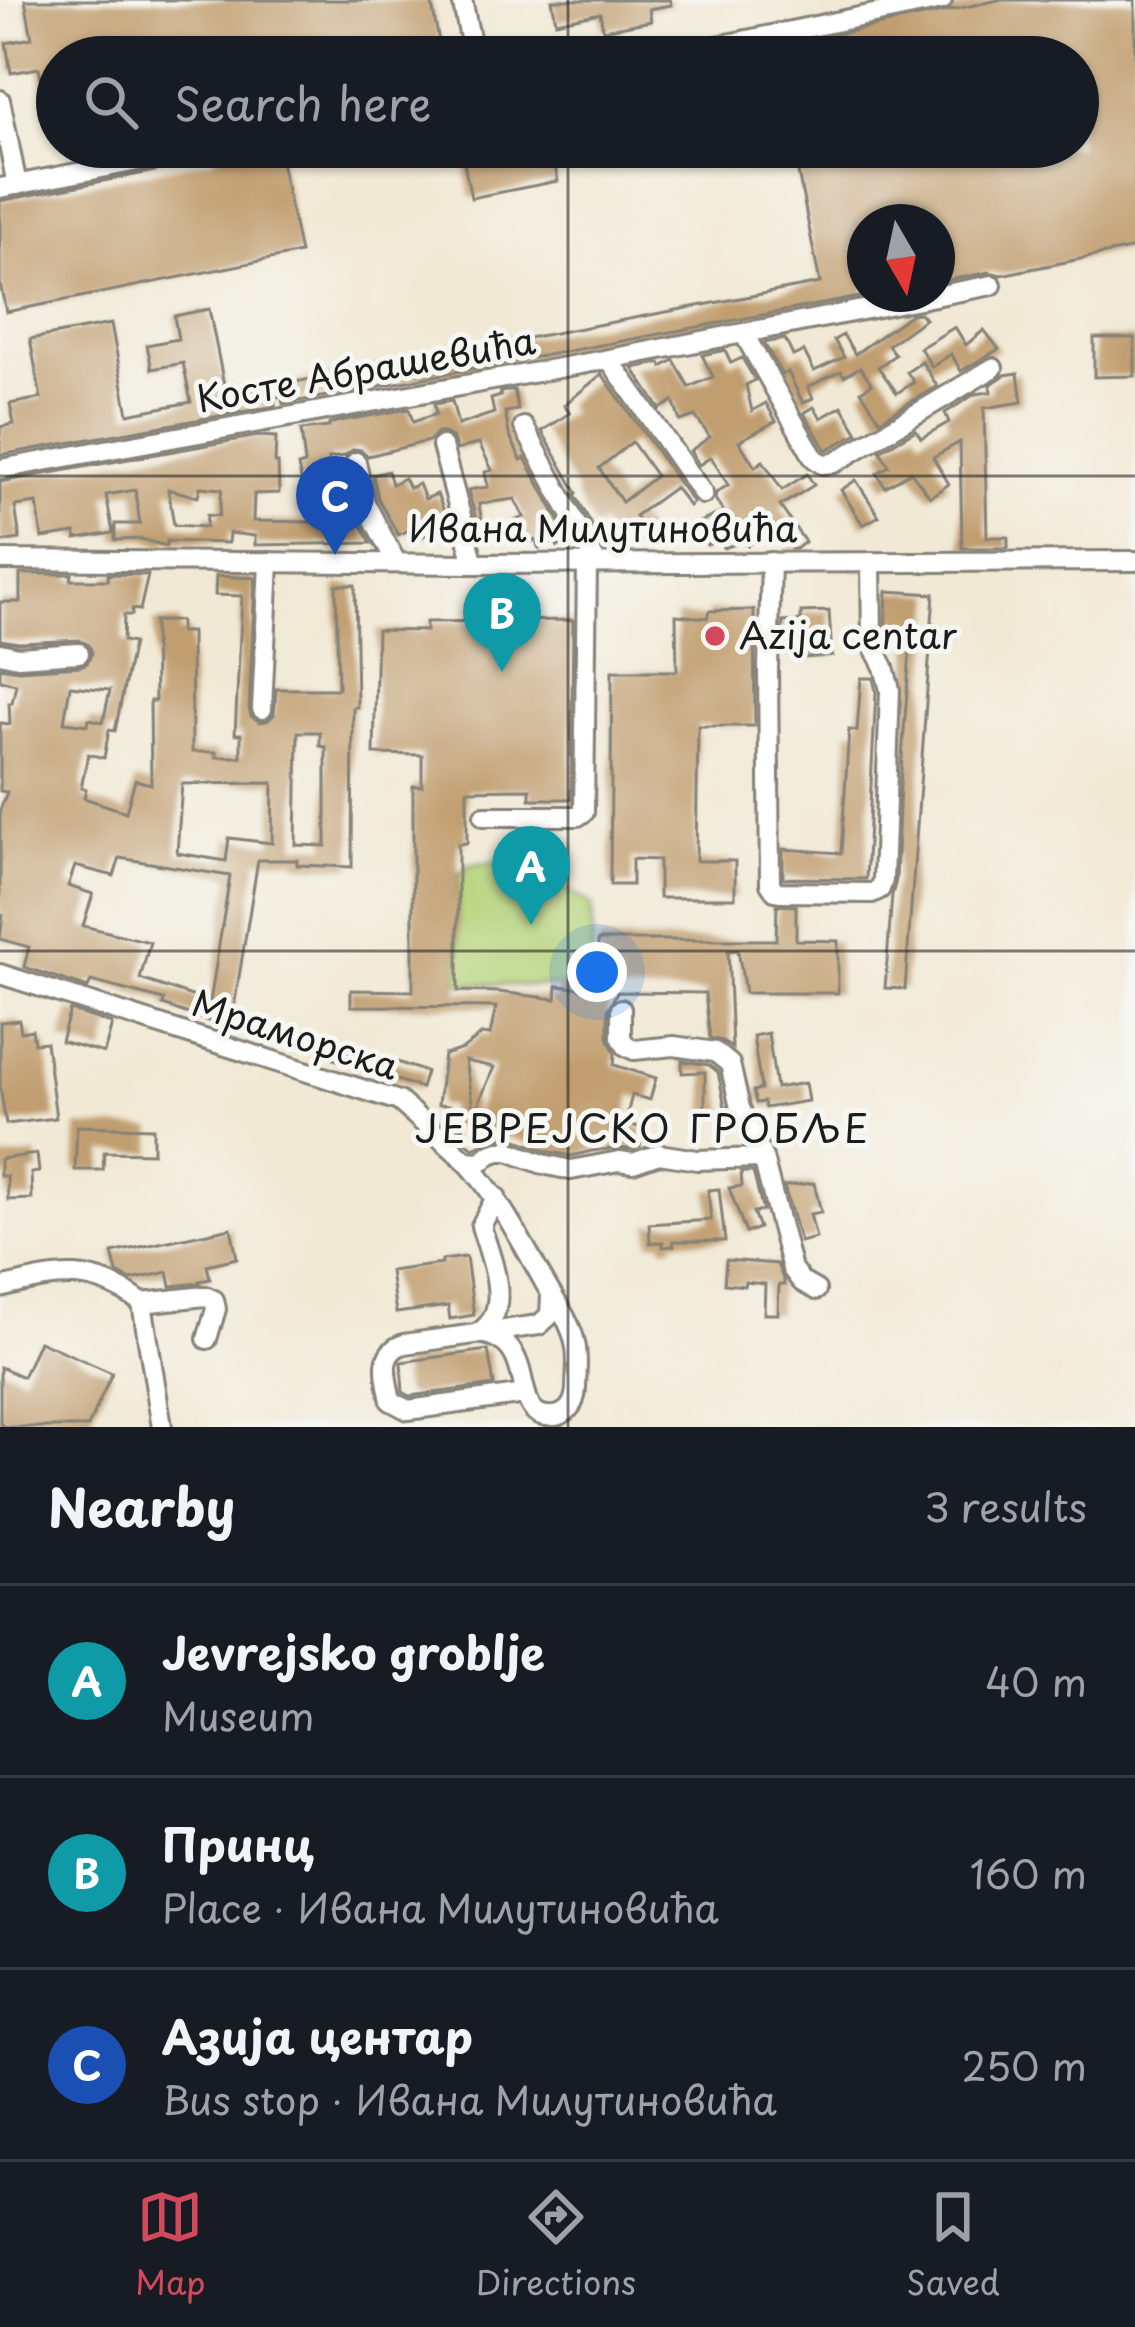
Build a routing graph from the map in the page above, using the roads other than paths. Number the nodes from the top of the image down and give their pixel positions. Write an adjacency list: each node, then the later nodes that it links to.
1 (462, 0): 3 (street)
2 (942, 0): 4 (street)
3 (470, 36)
4 (766, 36)
5 (0, 100): 7 (street)
6 (100, 168): 7 (street)
7 (8, 186)
8 (992, 285): 9 (street, Косте Абрашевића)
9 (745, 334): 10 (street, Косте Абрашевића); 11 (street)
10 (609, 359): 15 (street, Косте Абрашевића); 16 (street)
11 (993, 368)
12 (524, 427): 23 (street)
13 (442, 446): 24 (street)
14 (356, 462): 20 (street)
15 (0, 469)
16 (703, 494)
17 (0, 560): 19 (street, Ивана Милутиновића)
18 (1135, 561): 22 (street, Ивана Милутиновића)
19 (269, 562): 20 (street, Ивана Милутиновића); 27 (street)
20 (396, 562): 24 (street, Ивана Милутиновића)
21 (771, 562): 22 (street, Ивана Милутиновића); 22 (street); 23 (street, Ивана Милутиновића)
22 (871, 562)
23 (592, 563): 24 (street, Ивана Милутиновића); 28 (street)
24 (473, 564)
25 (0, 653): 26 (street)
26 (79, 653)
27 (262, 710)
28 (484, 816)
29 (0, 974): 32 (street, Мраморска)
30 (621, 1009): 31 (street)
31 (763, 1158): 32 (street); 35 (street)
32 (466, 1161): 33 (street, Мраморска)
33 (496, 1197): 36 (street, Мраморска); 38 (street)
34 (0, 1288): 37 (street)
35 (816, 1290)
36 (551, 1294): 38 (street); 40 (street, Мраморска)
37 (142, 1303): 39 (street); 41 (street)
38 (478, 1333): 40 (street); 40 (street)
39 (207, 1339)
40 (526, 1394)
41 (162, 1427)

